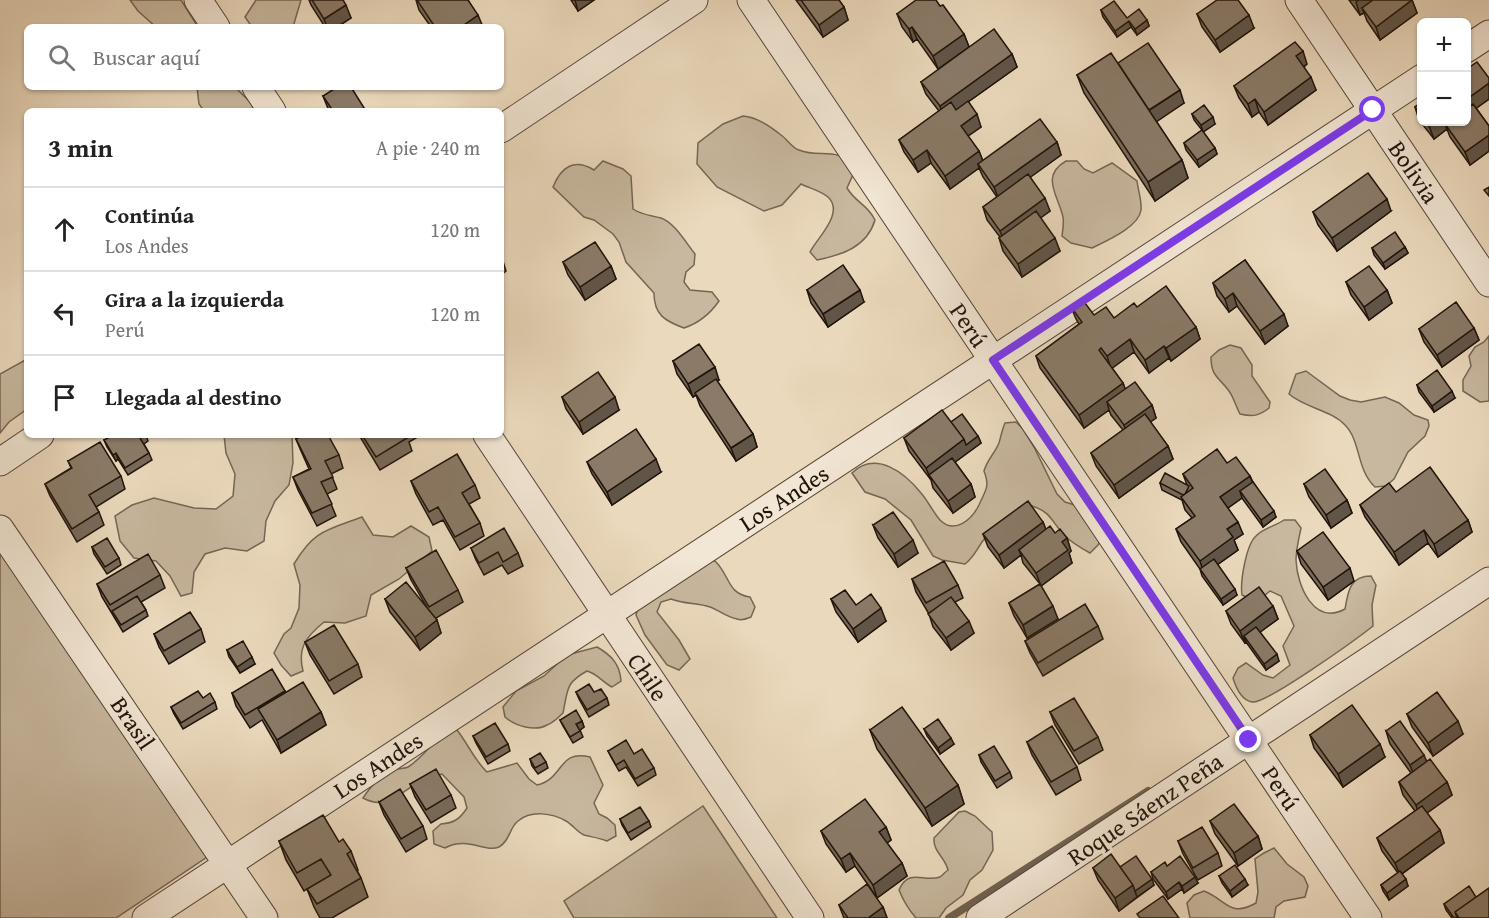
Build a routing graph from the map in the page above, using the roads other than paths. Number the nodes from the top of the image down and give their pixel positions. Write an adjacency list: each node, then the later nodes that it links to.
1 (198, 0): 5 (street)
2 (694, 0): 12 (street)
3 (751, 0): 14 (street, Perú)
4 (1299, 0): 11 (street, Bolivia)
5 (214, 24)
6 (1489, 34): 7 (street)
7 (1471, 46)
8 (1417, 81): 11 (street, Los Andes)
9 (258, 90): 10 (street)
10 (270, 108)
11 (1373, 110): 13 (street, Bolivia); 14 (street, Los Andes)
12 (504, 127)
13 (1489, 283)
14 (993, 360): 20 (street, Los Andes); 21 (street, Perú)
15 (36, 438): 17 (street)
16 (489, 438): 20 (street, Chile)
17 (0, 462)
18 (0, 529): 22 (street, Brasil)
19 (1489, 581): 21 (street, Roque Sáenz Peña)
20 (606, 615): 22 (street, Los Andes); 25 (street, Chile)
21 (1249, 740): 26 (street, Roque Sáenz Peña); 27 (street, Perú)
22 (229, 864): 23 (street, Los Andes); 24 (street, Brasil)
23 (146, 918)
24 (264, 918)
25 (810, 918)
26 (980, 918)
27 (1368, 918)

